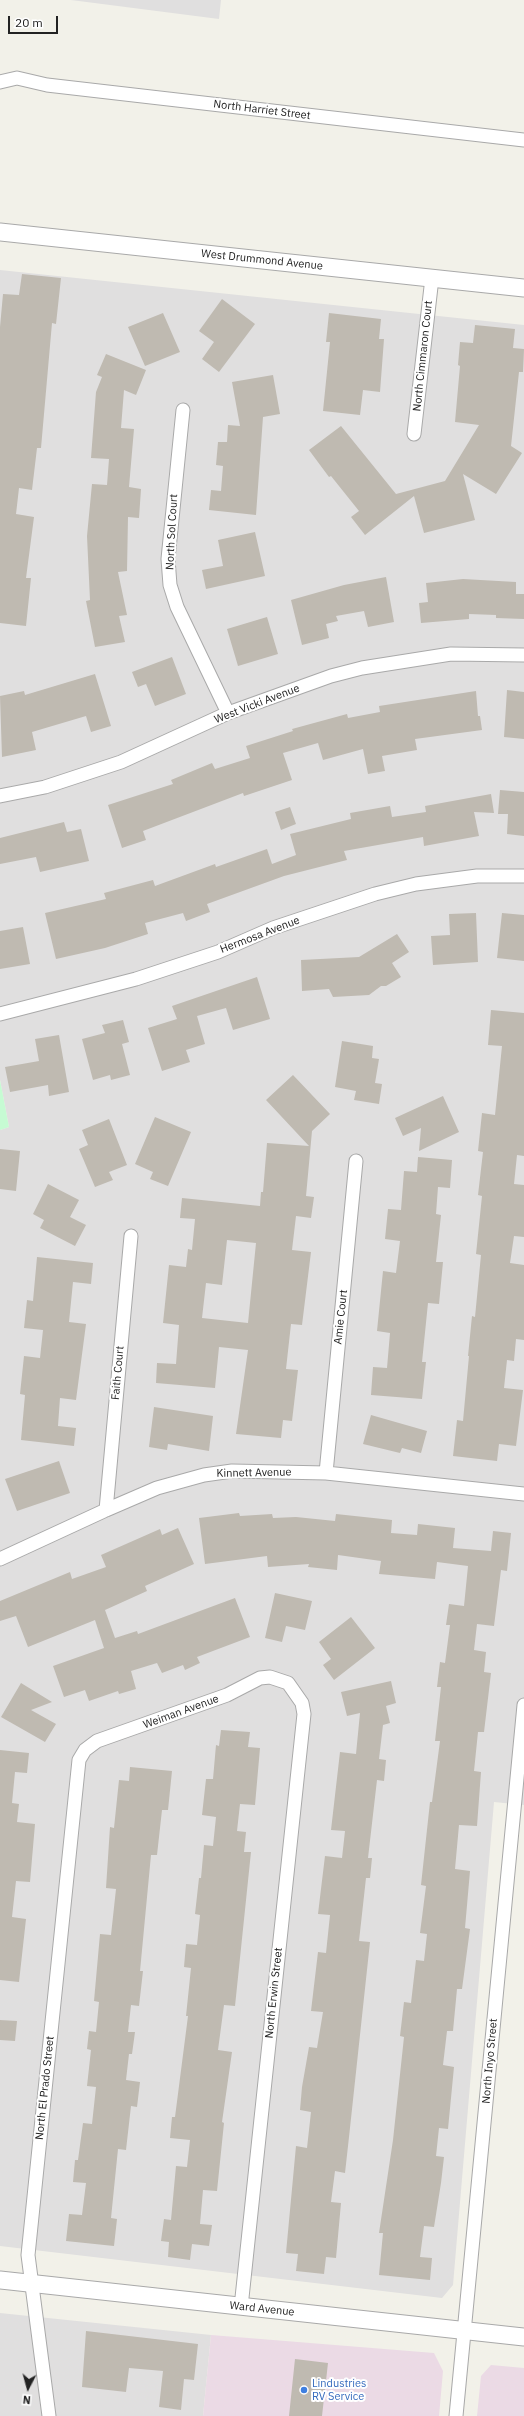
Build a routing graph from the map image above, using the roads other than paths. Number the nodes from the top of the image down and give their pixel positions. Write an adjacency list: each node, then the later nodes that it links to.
1 (0, 82): 2 (street, North Harriet Street)
2 (524, 140)
3 (0, 232): 4 (street, West Drummond Avenue)
4 (432, 278): 5 (street, West Drummond Avenue); 7 (street, North Cimmaron Court)
5 (524, 288)
6 (183, 410): 9 (street, North Sol Court)
7 (414, 434)
8 (524, 655): 9 (street, West Vicki Avenue)
9 (228, 713): 10 (street, West Vicki Avenue)
10 (0, 796)
11 (524, 876): 12 (street, Hermosa Avenue)
12 (0, 1014)
13 (356, 1161): 15 (street, Amie Court)
14 (131, 1236): 17 (street, Faith Court)
15 (326, 1473): 16 (street, Kinnett Avenue); 17 (street, Kinnett Avenue)
16 (524, 1494)
17 (106, 1510): 18 (street, Kinnett Avenue)
18 (0, 1559)
19 (288, 1683): 21 (street, Weiman Avenue); 25 (street, North Erwin Street)
20 (524, 1705): 22 (street, North Inyo Street)
21 (79, 1760): 24 (street, North El Prado Street)
22 (518, 1825): 26 (street, North Inyo Street)
23 (0, 2280): 24 (street, Ward Avenue)
24 (31, 2284): 25 (street, Ward Avenue); 28 (street, North El Prado Street)
25 (241, 2307): 26 (street, Ward Avenue)
26 (464, 2330): 27 (street, Ward Avenue); 29 (street, North Inyo Street)
27 (524, 2337)
28 (49, 2416)
29 (456, 2416)

